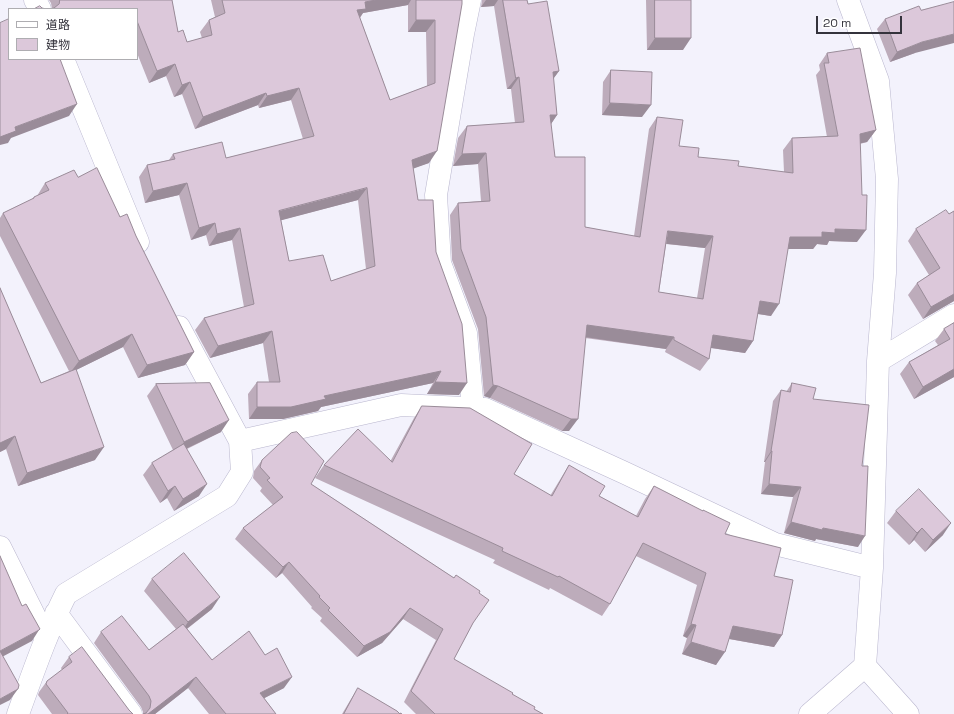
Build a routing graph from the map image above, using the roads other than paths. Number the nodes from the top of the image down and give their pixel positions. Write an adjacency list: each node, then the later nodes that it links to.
1 (470, 0): 8 (street)
2 (848, 0): 7 (street)
3 (63, 60): 4 (street)
4 (146, 257)
5 (170, 306): 9 (street)
6 (954, 315): 7 (street)
7 (878, 361): 11 (street)
8 (473, 409): 9 (street); 11 (street)
9 (240, 441): 12 (street)
10 (0, 547): 13 (street)
11 (872, 568): 14 (street)
12 (56, 613): 13 (street); 16 (street)
13 (46, 639): 15 (street)
14 (864, 666): 17 (street); 18 (street)
15 (18, 714)
16 (131, 714)
17 (810, 714)
18 (908, 714)

